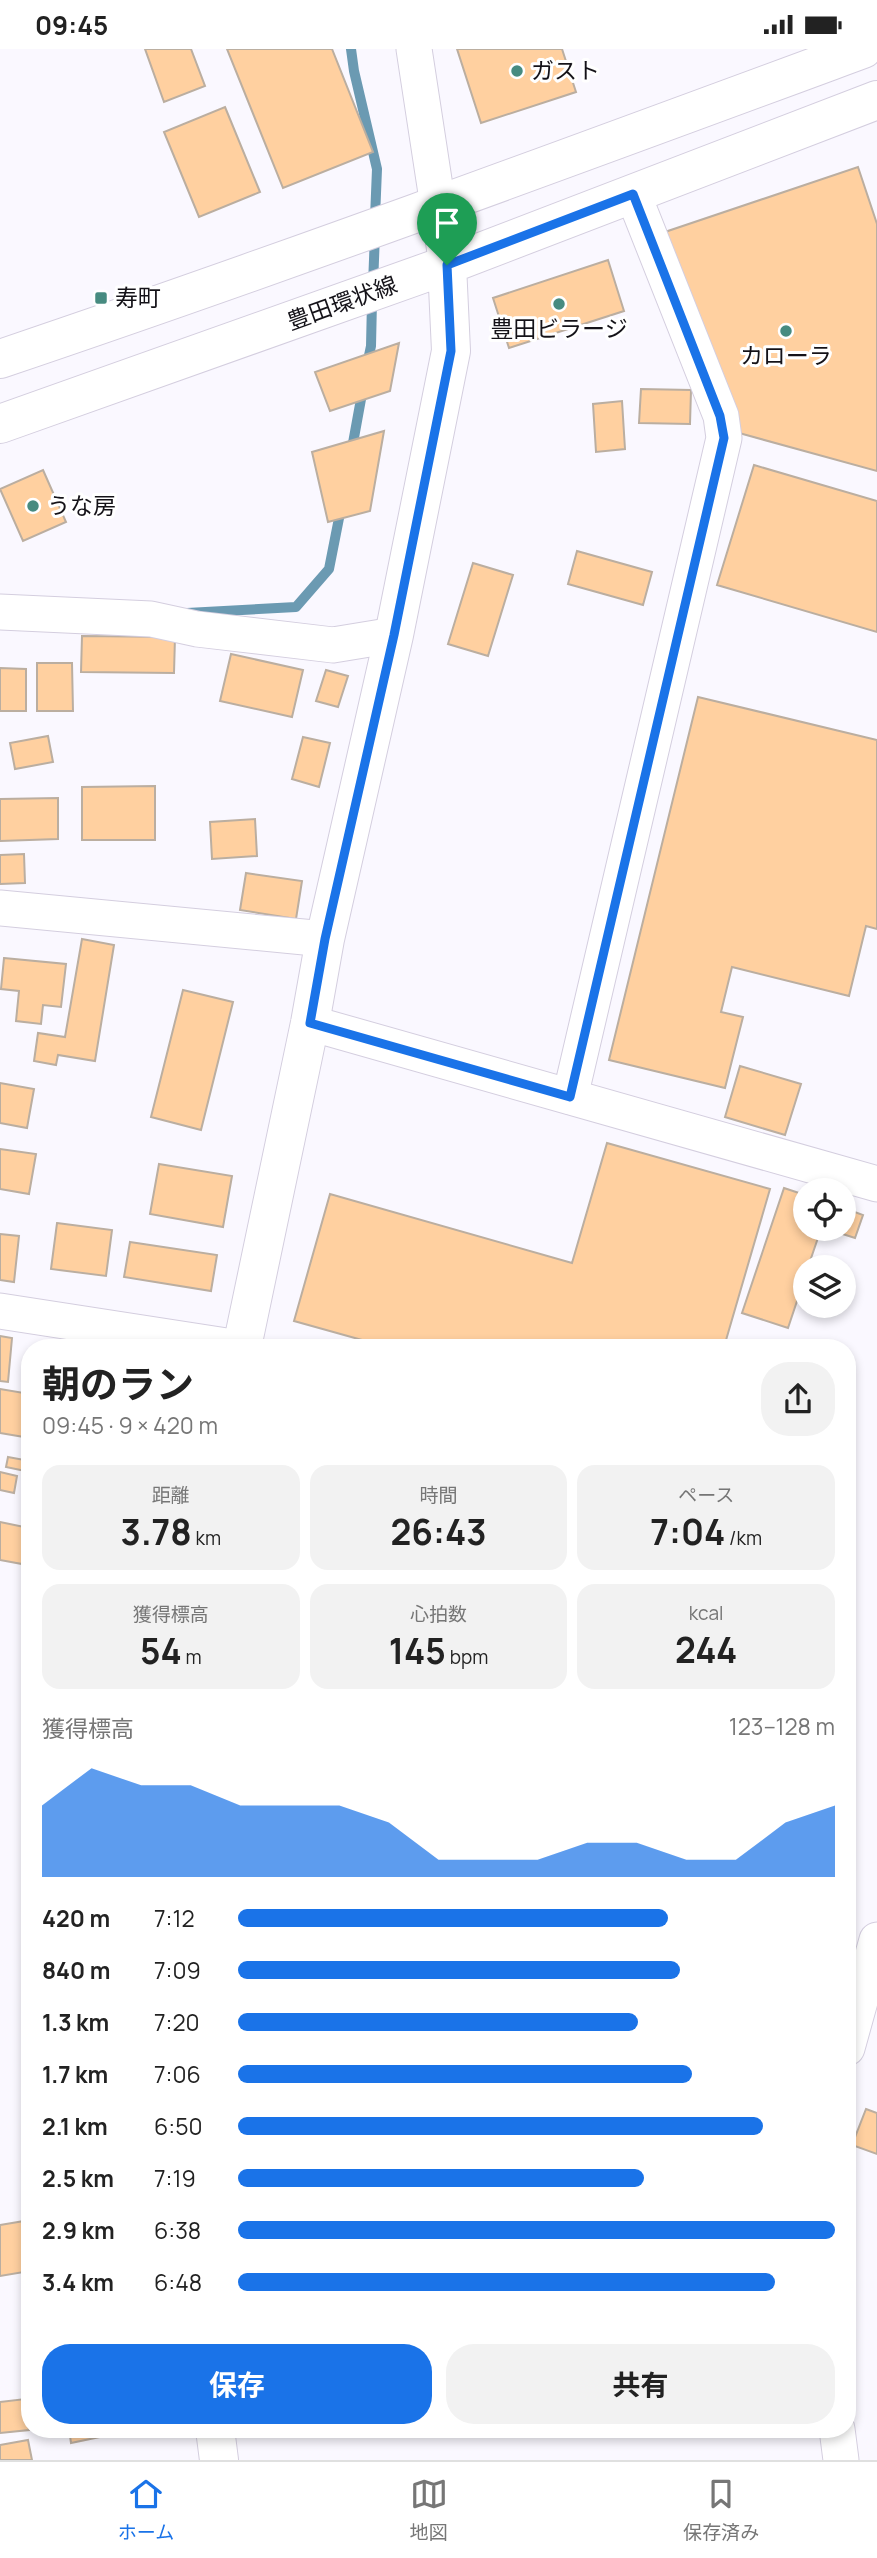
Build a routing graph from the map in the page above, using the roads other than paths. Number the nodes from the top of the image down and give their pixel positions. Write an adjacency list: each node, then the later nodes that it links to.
1 (414, 49): 5 (street)
2 (863, 49): 5 (main road)
3 (877, 100): 4 (main road, 豊田環状線)
4 (633, 194): 6 (main road, 豊田環状線); 14 (street)
5 (439, 206): 6 (street); 7 (main road)
6 (447, 265): 8 (main road, 豊田環状線); 10 (main road)
7 (0, 359)
8 (0, 424)
9 (0, 612): 10 (street)
10 (394, 635): 12 (main road)
11 (0, 908): 12 (street)
12 (325, 939): 13 (main road)
13 (310, 1023): 14 (street); 18 (main road)
14 (570, 1097): 15 (street)
15 (877, 1184)
16 (0, 1311): 17 (street)
17 (181, 1339)
18 (244, 1339)
19 (877, 1940): 20 (street)
20 (867, 2013): 21 (street)
21 (856, 2032)
22 (216, 2438): 24 (main road)
23 (838, 2438): 25 (street)
24 (219, 2460)
25 (841, 2460)

